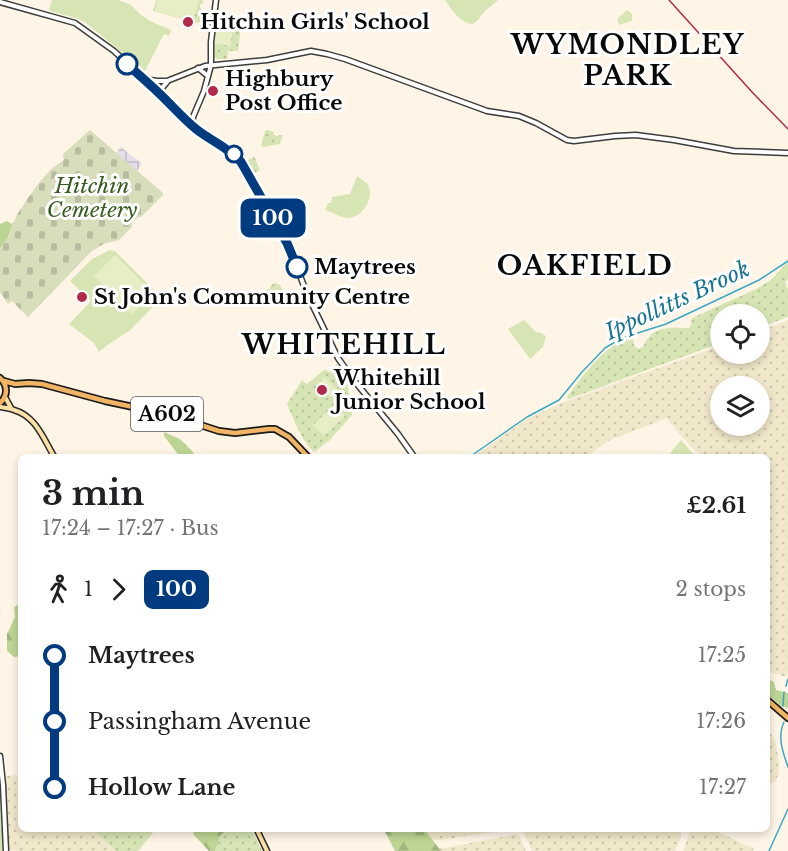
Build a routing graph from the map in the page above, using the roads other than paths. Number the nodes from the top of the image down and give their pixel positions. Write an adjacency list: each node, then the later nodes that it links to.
1 (216, 0): 3 (street)
2 (0, 2): 8 (street)
3 (211, 58): 4 (street); 5 (street)
4 (214, 65): 5 (street); 7 (street); 14 (street)
5 (205, 66): 6 (street)
6 (198, 68): 7 (street); 9 (street)
7 (208, 76): 11 (street)
8 (144, 79): 9 (street); 10 (street)
9 (167, 81): 10 (street)
10 (162, 96): 12 (street)
11 (193, 117): 12 (street); 13 (street)
12 (185, 118): 13 (street)
13 (192, 126): 24 (street)
14 (788, 153)
15 (2, 380): 16 (main road, A602); 17 (main road)
16 (15, 384): 17 (main road); 23 (main road, A602)
17 (6, 390): 18 (main road)
18 (5, 397): 19 (main road); 21 (main road)
19 (0, 403)
20 (0, 408): 21 (main road)
21 (11, 408): 22 (main road)
22 (53, 454)
23 (305, 454)
24 (412, 454)
25 (770, 702): 26 (main road)
26 (788, 718)
27 (0, 756): 29 (street)
28 (258, 832): 30 (main road)
29 (6, 851)
30 (267, 851)

